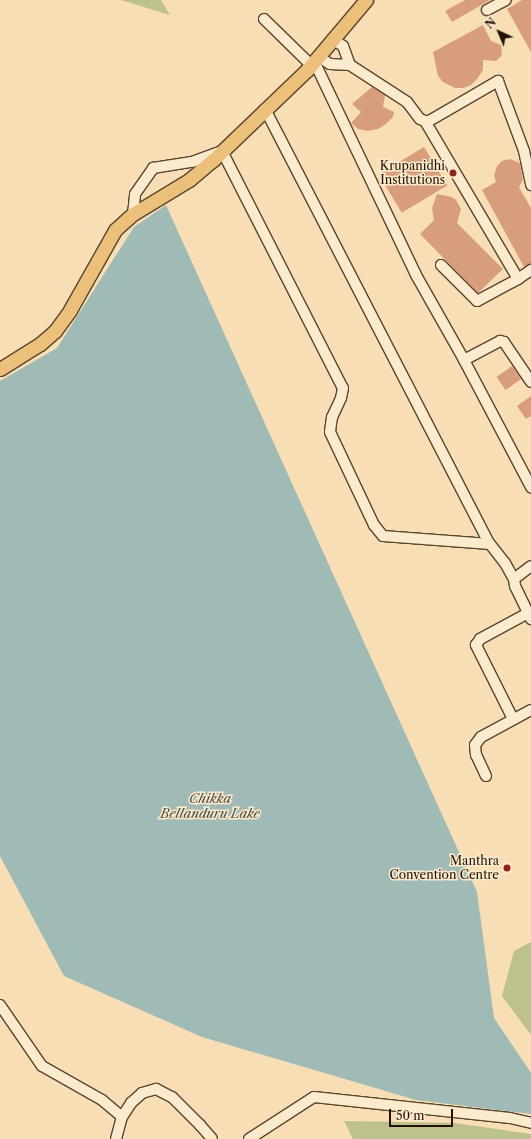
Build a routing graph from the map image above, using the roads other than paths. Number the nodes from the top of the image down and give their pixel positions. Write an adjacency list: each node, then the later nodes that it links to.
1 (366, 0): 5 (main road)
2 (506, 0): 3 (street)
3 (487, 10)
4 (264, 19): 6 (street)
5 (332, 39): 6 (main road); 7 (street)
6 (314, 61): 7 (street); 8 (main road); 16 (street)
7 (350, 65): 9 (street)
8 (265, 110): 10 (main road); 20 (street)
9 (425, 121): 11 (street); 15 (street)
10 (222, 151): 12 (main road); 12 (street); 20 (street)
11 (531, 185)
12 (133, 214): 17 (main road)
13 (441, 265): 15 (street)
14 (531, 270): 15 (street)
15 (518, 278)
16 (464, 360): 18 (street); 19 (street)
17 (0, 369)
18 (531, 382)
19 (531, 487)
20 (490, 544): 22 (street)
21 (531, 566): 22 (street)
22 (514, 579): 23 (street)
23 (529, 616): 25 (street)
24 (531, 710): 25 (street)
25 (513, 719): 26 (street)
26 (486, 776)
27 (0, 1005): 28 (street)
28 (122, 1117): 30 (street); 31 (street)
29 (531, 1123): 32 (street)
30 (116, 1139)
31 (212, 1139)
32 (249, 1139)

